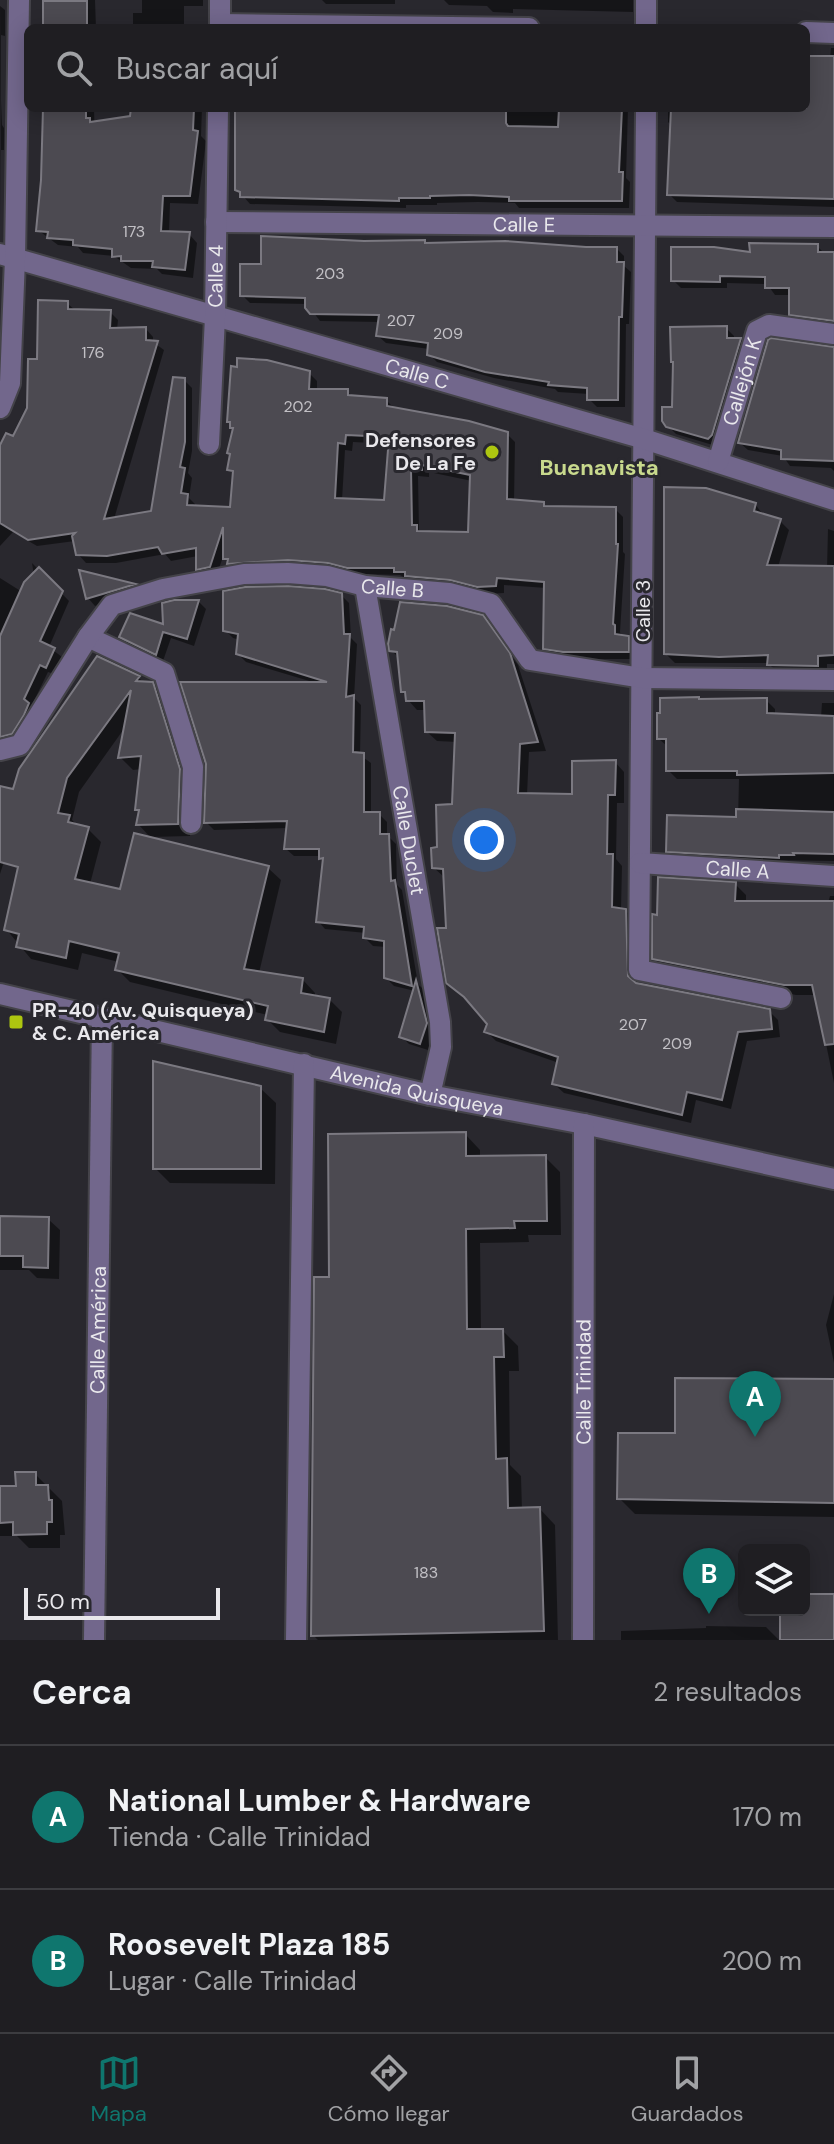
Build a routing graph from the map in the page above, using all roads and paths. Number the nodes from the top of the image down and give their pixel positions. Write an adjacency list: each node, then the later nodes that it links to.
1 (19, 0): 13 (street)
2 (220, 0): 4 (street)
3 (646, 0): 5 (street)
4 (220, 24)
5 (646, 24)
6 (810, 32): 7 (street)
7 (834, 33)
8 (218, 112): 10 (street, Calle 4)
9 (646, 112): 11 (street, Calle 3)
10 (216, 222): 11 (street, Calle E); 14 (street, Calle 4)
11 (646, 224): 12 (street, Calle E); 17 (street, Calle 3)
12 (834, 227)
13 (8, 257): 14 (street, Calle C); 16 (street)
14 (215, 317): 17 (street, Calle C); 18 (street, Calle 4)
15 (834, 334): 19 (street, Callejón K)
16 (0, 408)
17 (644, 439): 19 (street, Calle C); 23 (street, Calle 3)
18 (209, 444)
19 (718, 462): 20 (street, Calle C)
20 (834, 500)
21 (365, 586): 22 (street, Calle B); 23 (street, Calle B); 33 (street, Calle Duclet)
22 (88, 637): 25 (street, Calle B); 26 (street)
23 (642, 678): 24 (street, Calle B); 27 (street, Calle 3)
24 (834, 680)
25 (0, 750)
26 (191, 823)
27 (640, 863): 28 (street, Calle A); 30 (street, Calle 3)
28 (834, 876)
29 (0, 994): 31 (street, Avenida Quisqueya)
30 (781, 998)
31 (102, 1018): 32 (street, Avenida Quisqueya); 36 (street, Calle América)
32 (304, 1064): 33 (street, Avenida Quisqueya); 37 (street)
33 (430, 1095): 34 (street, Avenida Quisqueya)
34 (584, 1124): 35 (street, Avenida Quisqueya); 38 (street, Calle Trinidad)
35 (834, 1179)
36 (94, 1640)
37 (296, 1640)
38 (583, 1640)

